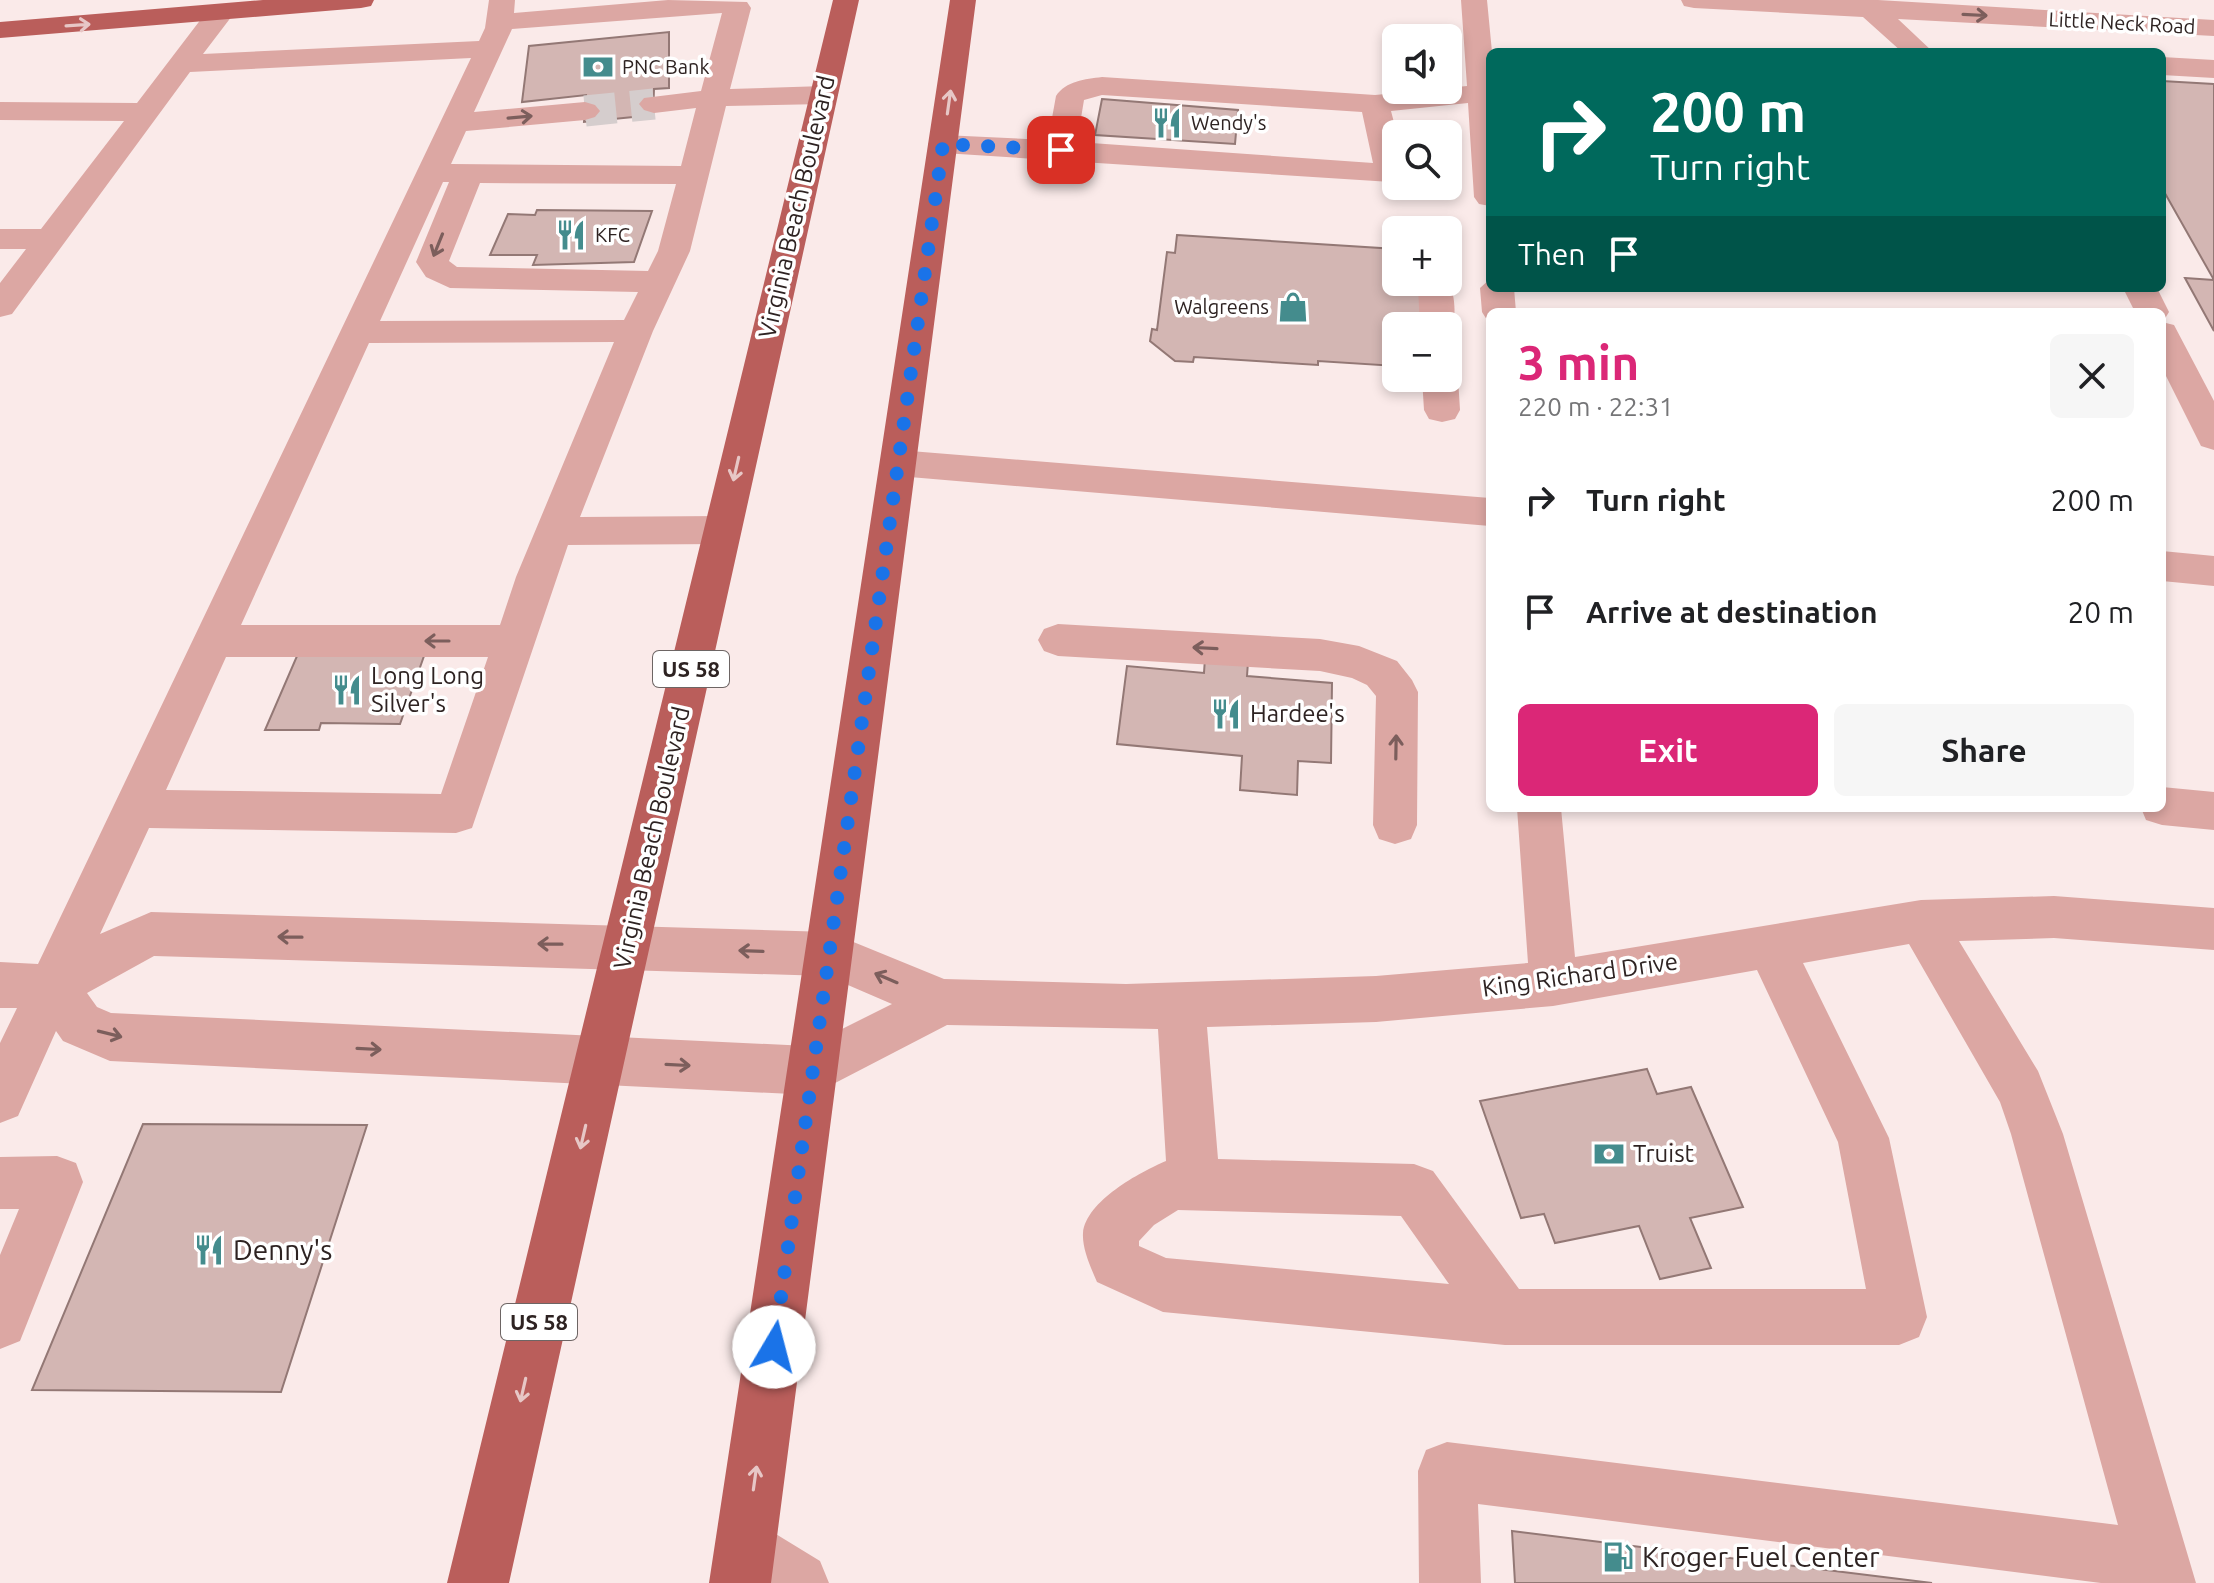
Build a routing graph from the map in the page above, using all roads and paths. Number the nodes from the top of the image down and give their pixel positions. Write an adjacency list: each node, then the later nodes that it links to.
1 (64, 0): 7 (main road)
2 (361, 0): 9 (main road)
3 (846, 0): 18 (main road, Virginia Beach Boulevard / US 58)
4 (963, 0): 27 (main road, one-way to 4)
5 (1474, 0): 17 (street)
6 (1694, 0): 8 (street, Little Neck Road)
7 (0, 5)
8 (1868, 5): 11 (street, Little Neck Road, one-way to 11); 13 (street)
9 (221, 12): 12 (main road, one-way to 9); 14 (street)
10 (497, 24): 14 (street); 19 (street); 26 (street)
11 (2214, 28)
12 (0, 30)
13 (1915, 48)
14 (182, 64): 24 (street)
15 (2166, 66): 16 (street)
16 (2214, 69)
17 (1484, 79): 21 (street); 25 (street)
18 (824, 95): 19 (street); 41 (main road, Virginia Beach Boulevard / US 58, one-way to 41)
19 (714, 98): 20 (street); 30 (street)
20 (654, 104)
21 (1375, 104): 28 (street); 28 (street)
22 (0, 111): 24 (street)
23 (585, 111): 26 (street, one-way to 23)
24 (146, 112): 32 (street)
25 (1486, 118)
26 (455, 123): 29 (street)
27 (943, 144): 28 (street); 39 (main road)
28 (1061, 150)
29 (450, 173): 30 (street); 33 (street, one-way to 33); 36 (street)
30 (694, 175): 33 (street)
31 (0, 239): 32 (street)
32 (50, 239): 34 (street)
33 (661, 282): 35 (street)
34 (0, 306)
35 (636, 331): 36 (street); 42 (street)
36 (358, 332): 46 (street)
37 (2166, 341): 38 (street)
38 (2214, 437)
39 (898, 463): 40 (street); 57 (main road)
40 (1486, 512)
41 (722, 530): 42 (street); 55 (main road, Virginia Beach Boulevard / US 58)
42 (555, 531): 47 (street)
43 (2166, 566): 44 (street)
44 (2214, 571)
45 (1058, 640): 52 (street, one-way to 45)
46 (214, 641): 47 (street, one-way to 46); 49 (street)
47 (515, 641): 49 (street)
48 (2166, 806): 50 (street)
49 (136, 809): 60 (street)
50 (2214, 811)
51 (1539, 812): 58 (street)
52 (1395, 825)
53 (1921, 921): 54 (street, King Richard Drive); 56 (street, King Richard Drive); 71 (street)
54 (2214, 929)
55 (628, 946): 57 (street, one-way to 55); 60 (street, one-way to 60); 63 (main road, Virginia Beach Boulevard / US 58)
56 (1770, 946): 58 (street, King Richard Drive); 68 (street)
57 (829, 954): 61 (street, King Richard Drive, one-way to 57); 64 (main road)
58 (1553, 983): 62 (street, King Richard Drive)
59 (0, 985): 60 (street)
60 (54, 987): 63 (street, one-way to 63); 65 (street)
61 (943, 1002): 62 (street, King Richard Drive); 64 (street, King Richard Drive)
62 (1181, 1005): 67 (street)
63 (600, 1061): 64 (street, one-way to 64); 72 (main road, Virginia Beach Boulevard / US 58, one-way to 72)
64 (812, 1071): 70 (main road, one-way to 64)
65 (0, 1098)
66 (0, 1183): 69 (street)
67 (1194, 1184): 68 (street); 68 (street)
68 (1505, 1317)
69 (0, 1321)
70 (743, 1566): 73 (street)
71 (2162, 1571): 74 (street)
72 (478, 1583)
73 (798, 1583)
74 (1450, 1583)

